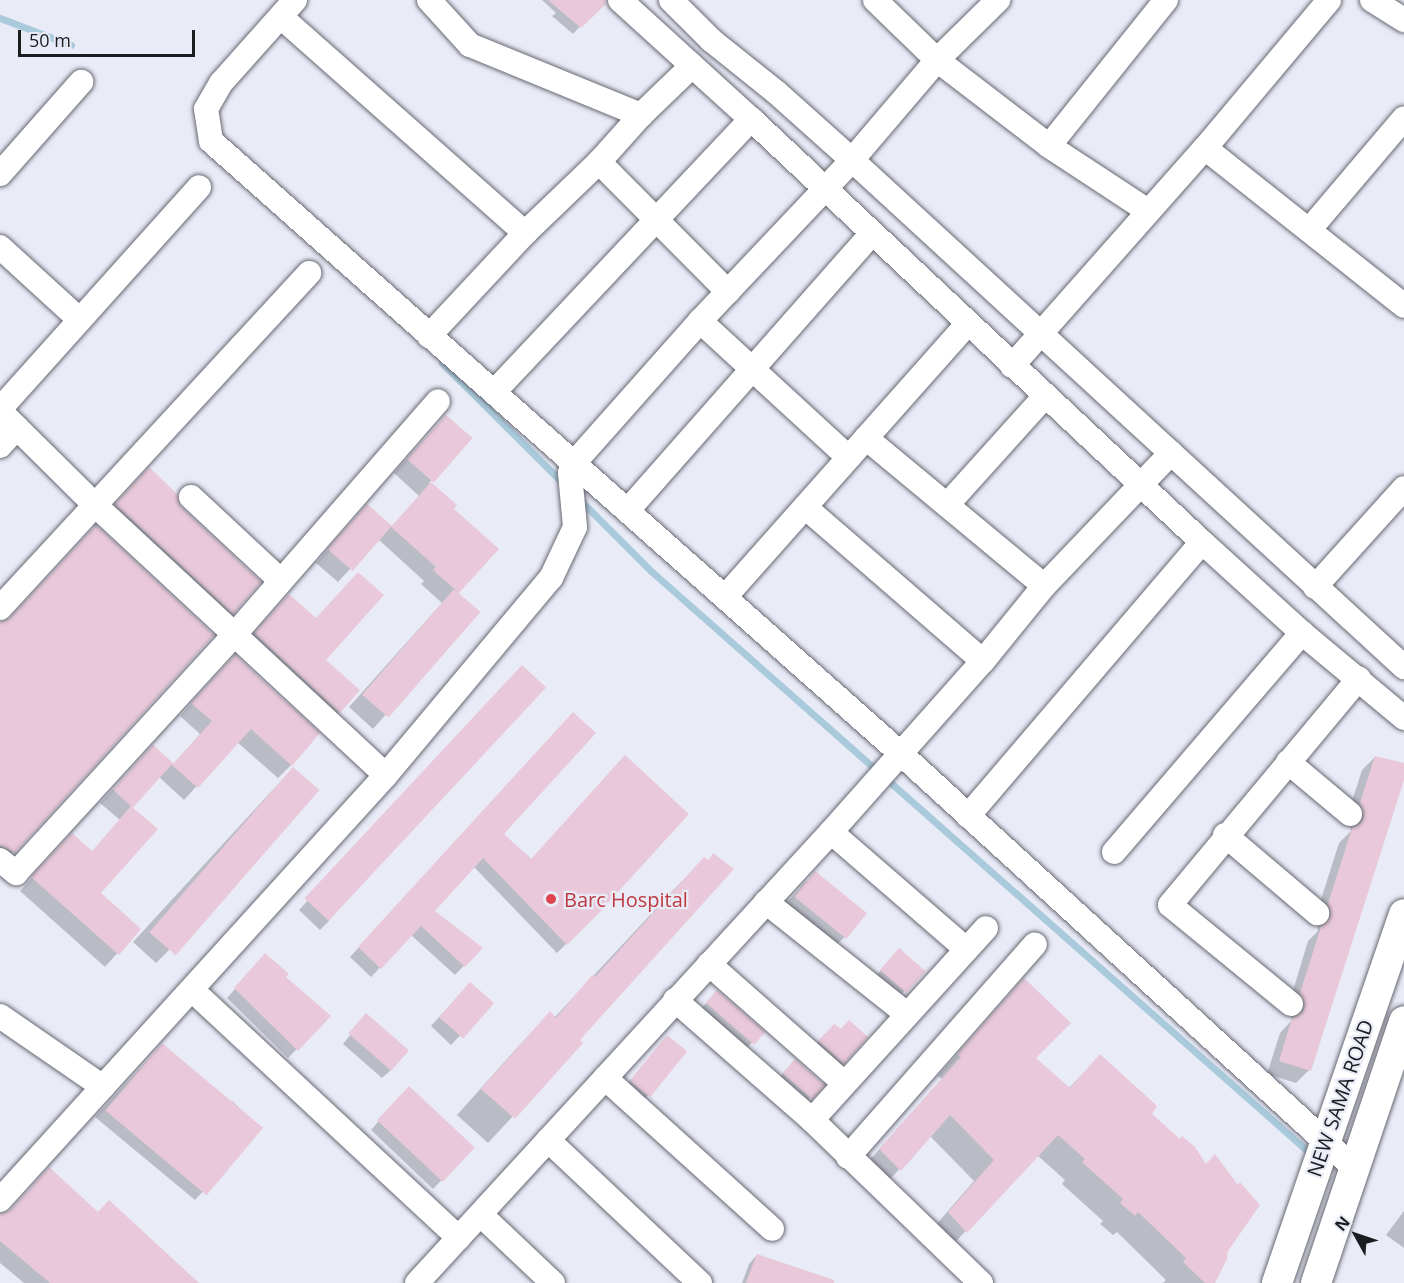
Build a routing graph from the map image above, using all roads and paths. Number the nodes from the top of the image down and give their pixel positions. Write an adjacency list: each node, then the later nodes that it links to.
1 (429, 0): 14 (street)
2 (620, 0): 12 (street)
3 (671, 0): 19 (street)
4 (874, 0): 11 (street)
5 (998, 0): 11 (street)
6 (1166, 0): 17 (street)
7 (1329, 0): 18 (street)
8 (1372, 0): 10 (street)
9 (288, 8): 27 (street); 37 (street)
10 (1404, 20)
11 (937, 60): 17 (street); 19 (street)
12 (692, 66): 14 (street); 15 (street)
13 (81, 82): 21 (street)
14 (641, 115): 20 (street)
15 (751, 118): 23 (street); 25 (street)
16 (1404, 118): 26 (street)
17 (1049, 146): 24 (street)
18 (1205, 148): 24 (street); 26 (street)
19 (852, 159): 23 (street); 36 (street)
20 (599, 162): 25 (street); 27 (street)
21 (0, 174)
22 (199, 187): 33 (street)
23 (825, 188): 28 (street); 31 (street)
24 (1148, 212): 36 (street)
25 (655, 220): 31 (street); 40 (street)
26 (1310, 229): 32 (street)
27 (525, 233): 37 (street)
28 (871, 234): 35 (street); 39 (street)
29 (0, 247): 33 (street)
30 (309, 273): 52 (street)
31 (728, 292): 34 (street)
32 (1404, 306)
33 (80, 320): 43 (street)
34 (700, 321): 39 (street); 48 (street)
35 (967, 324): 38 (street); 44 (street)
36 (1042, 335): 38 (street); 46 (street)
37 (429, 336): 40 (street)
38 (1012, 366): 41 (street)
39 (752, 369): 47 (street); 55 (street)
40 (494, 392): 48 (street)
41 (1045, 396): 49 (street); 53 (street)
42 (438, 401): 57 (street)
43 (6, 416): 45 (street); 52 (street)
44 (866, 438): 47 (street); 53 (street)
45 (0, 446)
46 (1172, 453): 49 (street); 59 (street)
47 (848, 458): 54 (street)
48 (572, 468): 55 (street); 70 (street)
49 (1142, 485): 56 (street); 58 (street)
50 (191, 496): 57 (street)
51 (1400, 500): 59 (street)
52 (94, 504): 61 (street); 63 (street)
53 (947, 505): 58 (street)
54 (805, 507): 60 (street); 64 (street)
55 (628, 510): 60 (street)
56 (1202, 542): 62 (street); 72 (street)
57 (280, 581): 63 (street)
58 (1044, 586): 64 (street)
59 (1315, 587): 65 (street)
60 (725, 597): 68 (street)
61 (0, 608)
62 (1302, 633): 66 (street); 75 (street)
63 (234, 635): 70 (street); 76 (street)
64 (983, 661): 68 (street)
65 (1404, 668)
66 (1359, 678): 67 (street); 69 (street)
67 (1404, 718)
68 (895, 758): 72 (street); 73 (street)
69 (1288, 762): 71 (street); 74 (street)
70 (386, 775): 84 (street)
71 (1350, 814)
72 (968, 816): 95 (street)
73 (831, 832): 77 (street); 82 (street)
74 (1225, 835): 78 (street); 86 (street)
75 (1114, 852)
76 (0, 860)
77 (766, 902): 83 (street); 87 (street)
78 (1317, 913)
79 (1404, 914): 95 (main road, NEW SAMA ROAD)
80 (986, 928): 82 (street)
81 (1035, 944): 96 (street)
82 (966, 949): 87 (street)
83 (709, 964): 85 (street); 91 (street)
84 (192, 990): 92 (street); 101 (street)
85 (675, 1000): 90 (street); 93 (street)
86 (1291, 1004)
87 (908, 1014): 91 (street)
88 (0, 1016): 92 (street)
89 (1404, 1021): 97 (main road, NEW SAMA ROAD)
90 (605, 1078): 94 (street); 100 (street)
91 (844, 1083): 93 (street)
92 (102, 1087): 98 (street)
93 (812, 1120): 96 (street)
94 (548, 1140): 99 (street); 106 (street)
95 (1324, 1141): 97 (street); 107 (main road, NEW SAMA ROAD)
96 (848, 1157): 102 (street)
97 (1353, 1167): 104 (main road, NEW SAMA ROAD)
98 (0, 1200)
99 (481, 1215): 101 (street); 103 (street)
100 (772, 1229)
101 (459, 1238): 105 (street)
102 (973, 1280)
103 (546, 1281)
104 (1320, 1281)
105 (417, 1283)
106 (700, 1283)
107 (1277, 1283)

